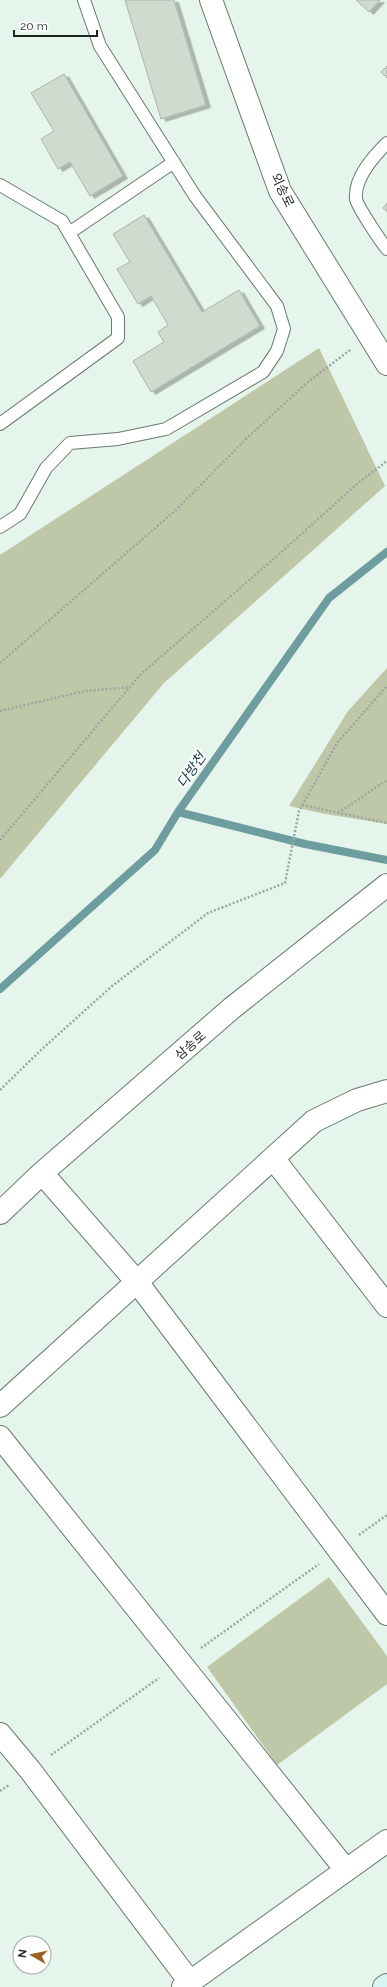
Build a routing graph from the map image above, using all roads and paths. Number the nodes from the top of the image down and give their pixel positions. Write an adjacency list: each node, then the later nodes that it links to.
1 (84, 0): 4 (lane)
2 (211, 0): 8 (street, 외송로)
3 (387, 143): 7 (lane)
4 (174, 162): 6 (lane); 11 (lane)
5 (0, 185): 6 (lane)
6 (69, 233): 9 (lane)
7 (387, 249)
8 (378, 349): 12 (path)
9 (0, 424)
10 (387, 462): 13 (path)
11 (0, 527)
12 (0, 663)
13 (130, 686): 15 (path); 20 (path)
14 (387, 686): 17 (path)
15 (0, 711)
16 (387, 780): 18 (path)
17 (302, 805): 18 (path); 22 (path)
18 (338, 813): 19 (path)
19 (387, 823)
20 (0, 840)
21 (387, 885): 25 (street, 삼송로)
22 (0, 1090)
23 (387, 1091): 24 (street)
24 (273, 1158): 27 (street); 28 (street)
25 (42, 1173): 26 (street, 삼송로); 27 (street)
26 (0, 1213)
27 (137, 1282): 29 (street); 31 (street)
28 (387, 1306)
29 (0, 1406)
30 (0, 1437): 34 (street)
31 (387, 1614)
32 (0, 1734): 35 (street)
33 (387, 1841): 34 (street)
34 (346, 1870): 35 (street)
35 (187, 1984)
36 (387, 1985): 37 (main road)
37 (384, 1987)

